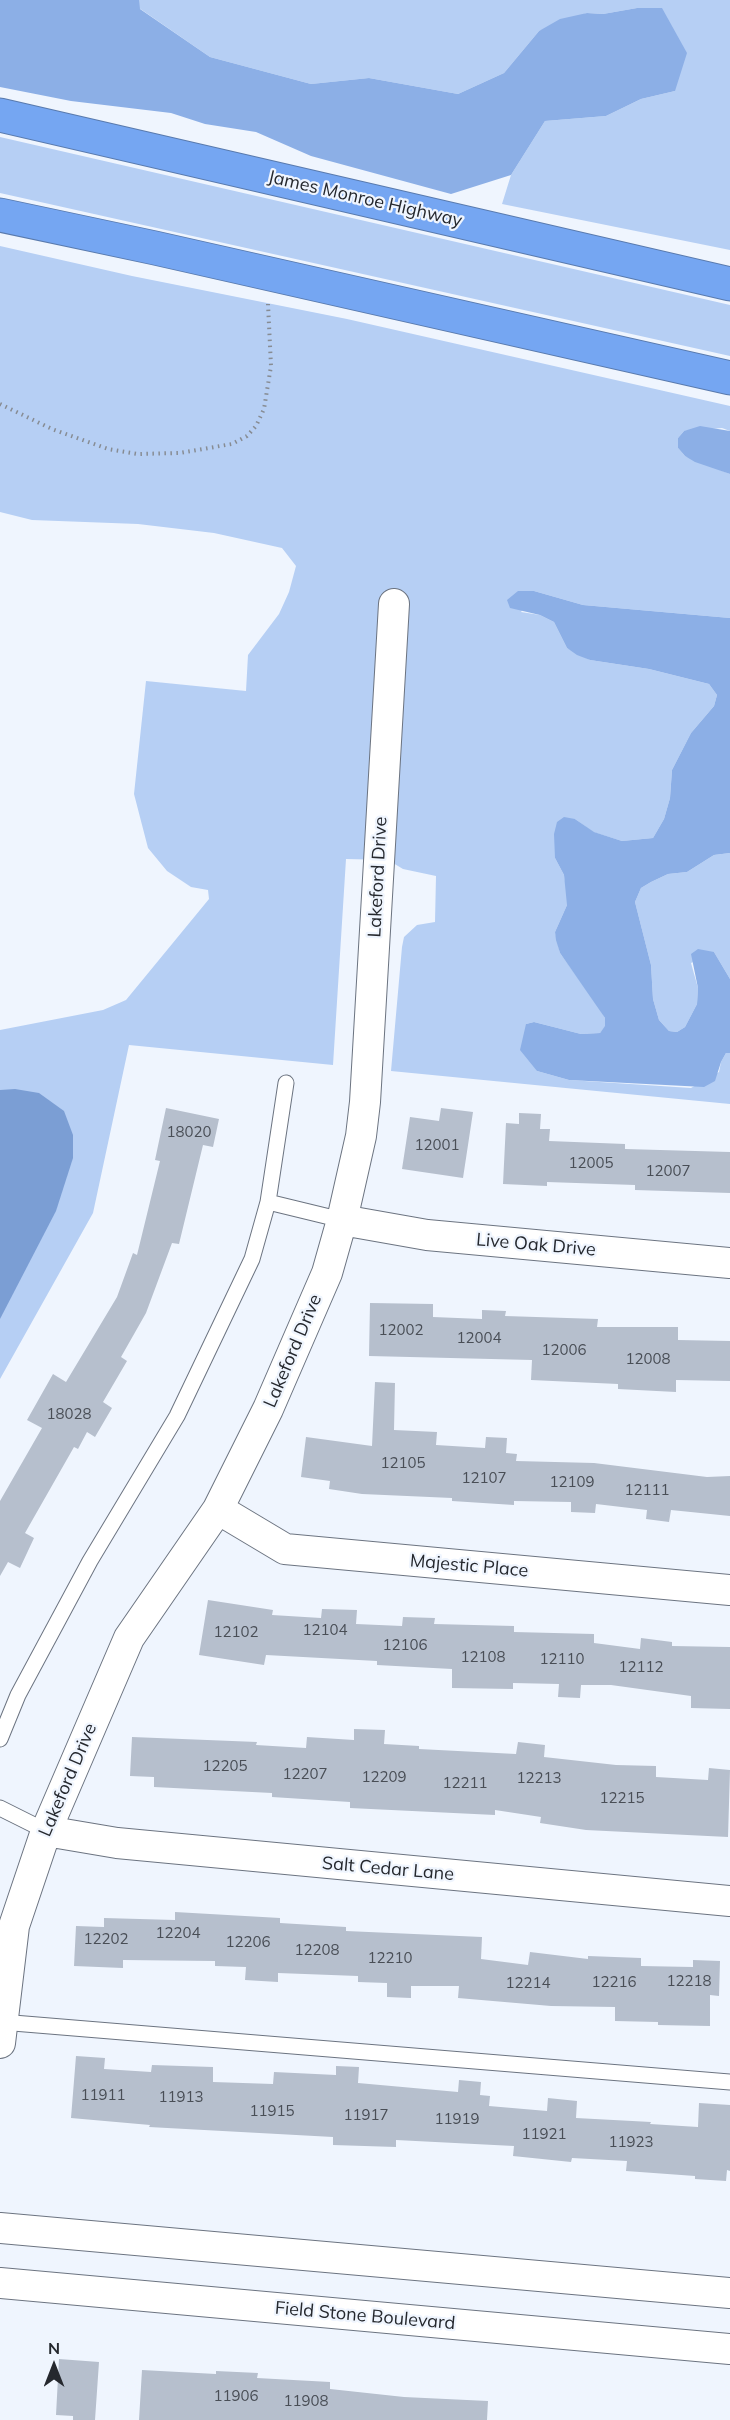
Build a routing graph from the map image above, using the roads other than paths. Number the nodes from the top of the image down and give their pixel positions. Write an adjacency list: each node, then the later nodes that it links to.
1 (0, 115): 3 (highway, James Monroe Highway)
2 (0, 215): 4 (highway)
3 (730, 284)
4 (730, 378)
5 (394, 604): 8 (street, Lakeford Drive)
6 (286, 1083): 7 (lane)
7 (268, 1202): 8 (lane); 12 (lane)
8 (342, 1220): 9 (street, Live Oak Drive); 10 (street, Lakeford Drive)
9 (730, 1263)
10 (218, 1509): 11 (street, Majestic Place); 14 (street, Lakeford Drive)
11 (730, 1590)
12 (0, 1739)
13 (0, 1808): 14 (lane)
14 (46, 1831): 15 (street, Salt Cedar Lane); 16 (street, Lakeford Drive)
15 (730, 1901)
16 (0, 2032): 17 (lane)
17 (730, 2082)
18 (0, 2229): 20 (street)
19 (0, 2283): 21 (street, Field Stone Boulevard)
20 (730, 2293)
21 (730, 2349)

